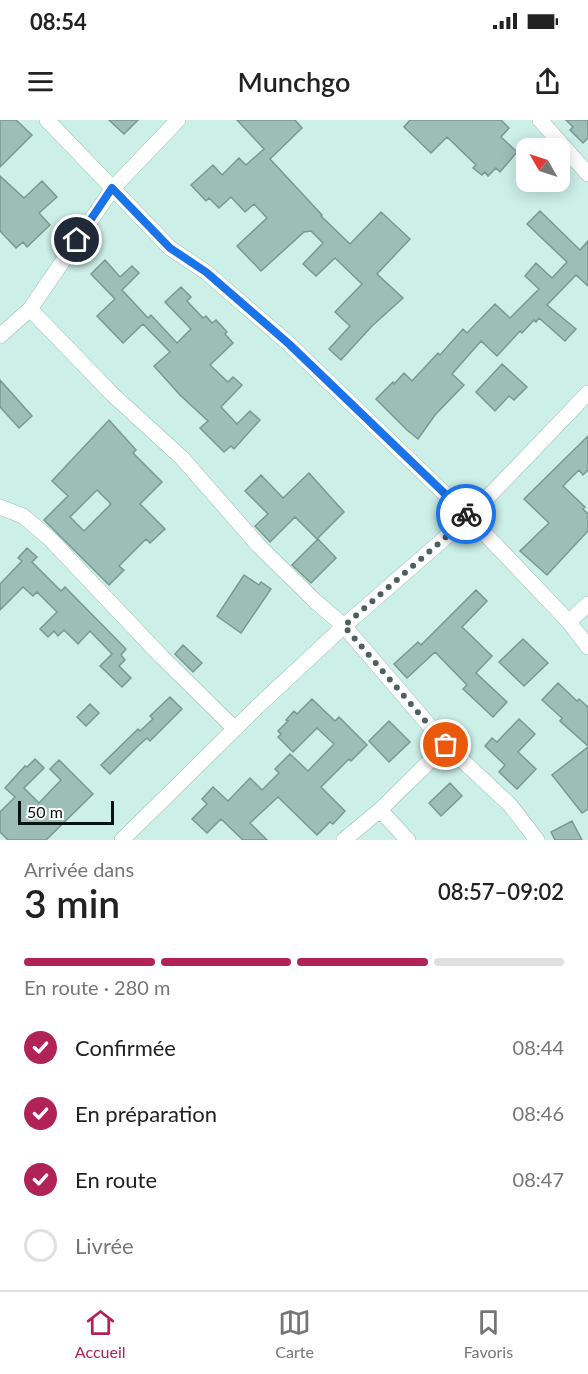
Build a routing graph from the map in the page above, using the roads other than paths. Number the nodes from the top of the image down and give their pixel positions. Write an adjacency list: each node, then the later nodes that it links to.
1 (47, 120): 5 (street)
2 (178, 120): 5 (street)
3 (540, 120): 4 (street)
4 (588, 174)
5 (112, 188): 6 (street); 10 (street)
6 (30, 309): 7 (street); 13 (street)
7 (0, 336)
8 (588, 393): 10 (street)
9 (0, 507): 15 (street)
10 (469, 517): 12 (street); 13 (street)
11 (588, 604): 12 (street)
12 (569, 622): 14 (street)
13 (344, 626): 15 (street); 16 (street)
14 (588, 647)
15 (235, 729): 18 (street)
16 (446, 745): 17 (street); 21 (street)
17 (380, 810): 19 (street); 20 (street)
18 (122, 840)
19 (344, 840)
20 (408, 840)
21 (537, 840)

